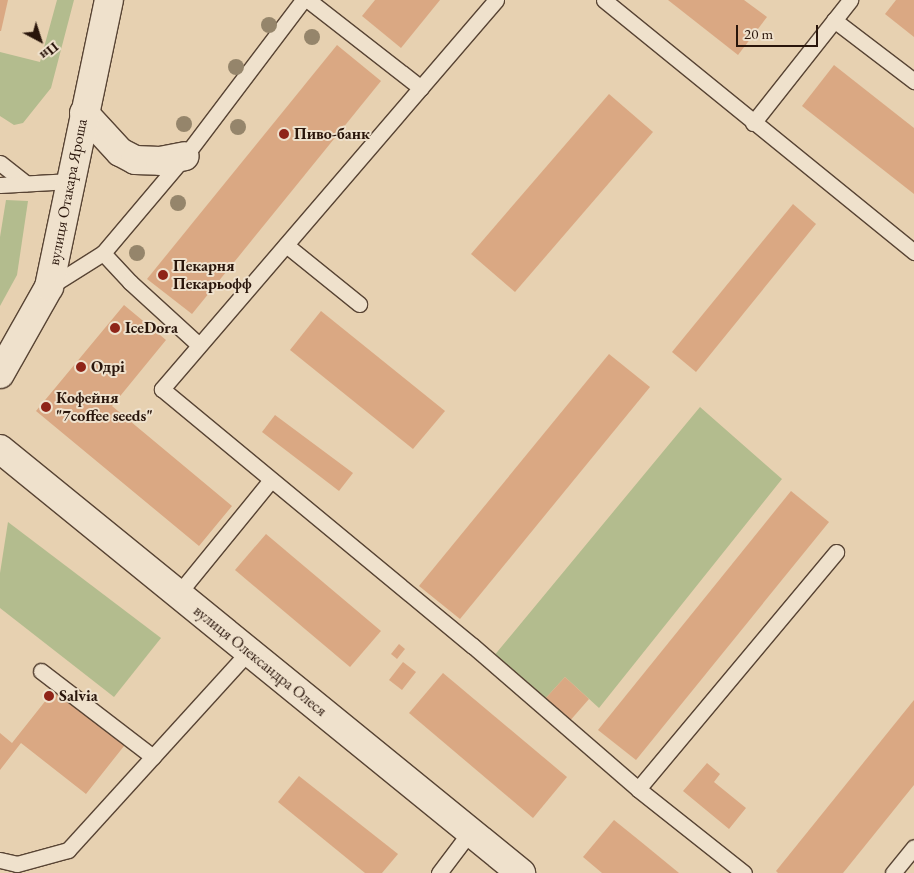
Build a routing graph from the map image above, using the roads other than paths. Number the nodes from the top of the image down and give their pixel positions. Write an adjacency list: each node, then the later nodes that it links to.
1 (109, 0): 10 (street, вулиця Отакара Яроша)
2 (303, 0): 12 (lane)
3 (308, 0): 9 (lane)
4 (496, 0): 9 (lane)
5 (604, 0): 11 (lane)
6 (850, 0): 7 (lane)
7 (834, 20): 8 (lane); 11 (lane)
8 (914, 82)
9 (421, 88): 17 (lane)
10 (84, 114): 12 (street); 14 (street, вулиця Отакара Яроша)
11 (753, 122): 18 (lane)
12 (185, 156): 19 (lane)
13 (0, 163): 15 (lane)
14 (71, 181): 15 (lane); 20 (street, вулиця Отакара Яроша)
15 (26, 183): 16 (lane)
16 (0, 186)
17 (286, 245): 21 (lane); 22 (lane)
18 (914, 252)
19 (104, 254): 20 (lane); 22 (lane)
20 (49, 287): 23 (street, вулиця Отакара Яроша)
21 (359, 304)
22 (199, 346): 25 (lane)
23 (0, 374)
24 (0, 449): 27 (street, вулиця Олександра Олеся)
25 (272, 480): 27 (lane); 31 (lane)
26 (836, 552): 31 (lane)
27 (178, 594): 28 (street, вулиця Олександра Олеся)
28 (249, 651): 30 (lane); 32 (street, вулиця Олександра Олеся)
29 (41, 671): 30 (lane)
30 (153, 757): 34 (lane)
31 (638, 789): 37 (lane)
32 (470, 832): 35 (lane); 36 (street, вулиця Олександра Олеся)
33 (914, 847): 38 (lane)
34 (0, 860)
35 (439, 873)
36 (521, 873)
37 (744, 873)
38 (893, 873)

